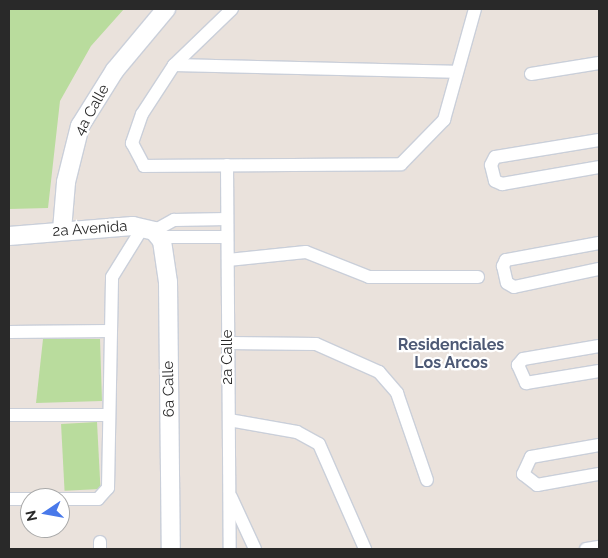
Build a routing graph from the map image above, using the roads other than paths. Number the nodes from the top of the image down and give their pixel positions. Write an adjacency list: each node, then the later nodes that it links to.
1 (166, 9): 12 (main road, 4a Calle)
2 (232, 9): 5 (street)
3 (475, 9): 6 (street)
4 (599, 63): 7 (street)
5 (174, 65): 6 (street); 9 (street)
6 (454, 72): 9 (street)
7 (531, 74)
8 (599, 140): 10 (street)
9 (227, 165): 11 (street, 2a Calle)
10 (599, 167)
11 (227, 219): 13 (street, 2a Avenida); 15 (street, 2a Calle)
12 (62, 230): 13 (main road, 2a Avenida); 14 (main road, 2a Avenida)
13 (152, 232): 15 (street, 2a Avenida); 20 (street); 34 (main road, 6a Calle)
14 (9, 236)
15 (227, 237): 17 (street, 2a Calle)
16 (599, 243): 18 (street)
17 (228, 260): 19 (street); 22 (street, 2a Calle)
18 (599, 269)
19 (478, 277)
20 (109, 331): 21 (street); 26 (street)
21 (9, 332)
22 (228, 342): 27 (street, 2a Calle); 30 (street)
23 (599, 346): 24 (street)
24 (599, 371)
25 (9, 415): 26 (street)
26 (109, 415): 32 (street)
27 (229, 420): 31 (street, 2a Calle); 37 (street)
28 (599, 445): 29 (street)
29 (599, 474)
30 (427, 480)
31 (230, 493): 35 (street, 2a Calle); 36 (street)
32 (70, 499)
33 (599, 547): 38 (street)
34 (171, 549)
35 (230, 549)
36 (255, 549)
37 (365, 549)
38 (586, 549)

